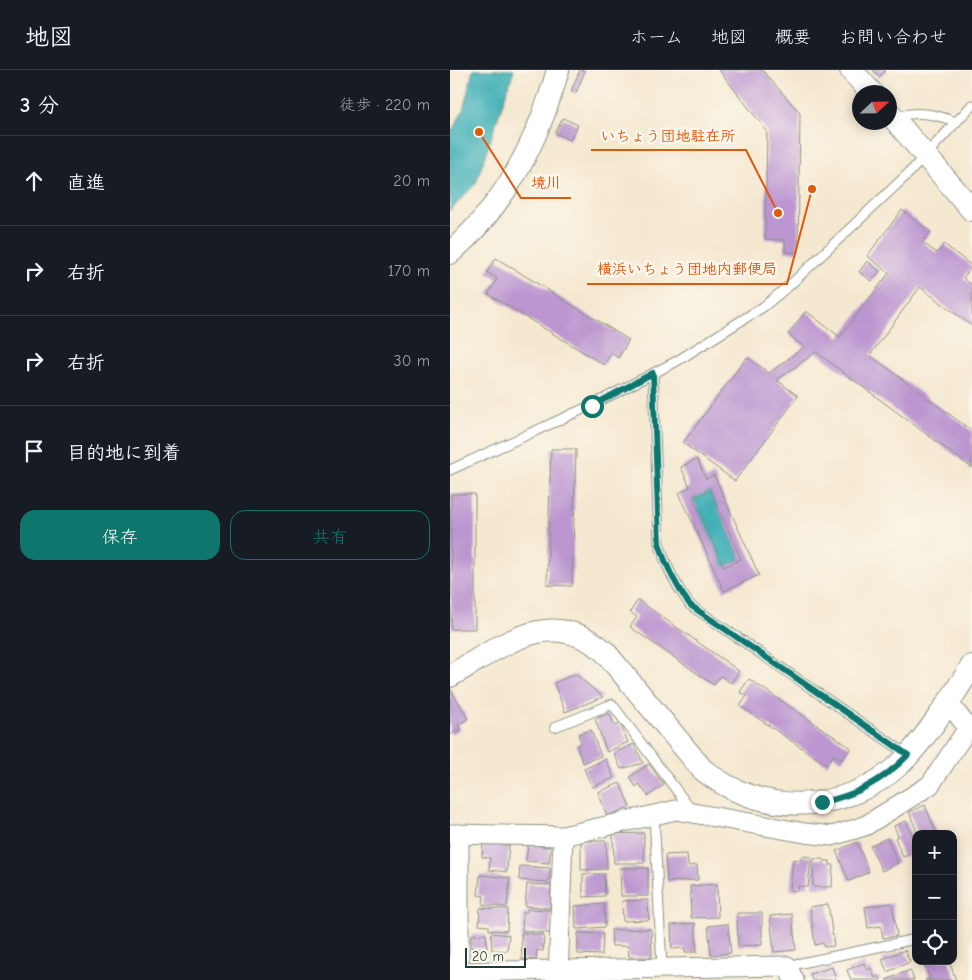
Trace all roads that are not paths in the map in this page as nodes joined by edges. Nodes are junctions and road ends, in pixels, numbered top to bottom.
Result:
1 (558, 70) edge
2 (851, 70) edge
3 (865, 85) edge
4 (972, 105) edge
5 (897, 115) edge
6 (956, 122) junction
7 (897, 123) edge
8 (926, 156) junction
9 (972, 210) edge
10 (450, 253) edge
11 (653, 373) junction
12 (450, 470) edge
13 (972, 666) edge
14 (450, 676) edge
15 (948, 702) junction
16 (555, 727) dead end
17 (908, 755) junction
18 (694, 812) junction
19 (654, 815) junction
20 (454, 834) edge
21 (563, 836) junction
22 (912, 940) edge
23 (662, 968) junction
24 (790, 973) edge
25 (455, 974) edge
26 (558, 975) edge

1 - 10 street
2 - 3 street
4 - 6 lane
5 - 6 lane
6 - 8 lane
7 - 8 street
8 - 9 street
8 - 11 lane
11 - 12 lane
11 - 17 lane
13 - 15 street
14 - 17 street
15 - 17 street
15 - 18 street
16 - 18 lane
18 - 19 street
19 - 21 street
19 - 23 lane
20 - 21 street
20 - 25 street
21 - 26 street
22 - 24 lane
23 - 24 street
23 - 26 street
25 - 26 street

